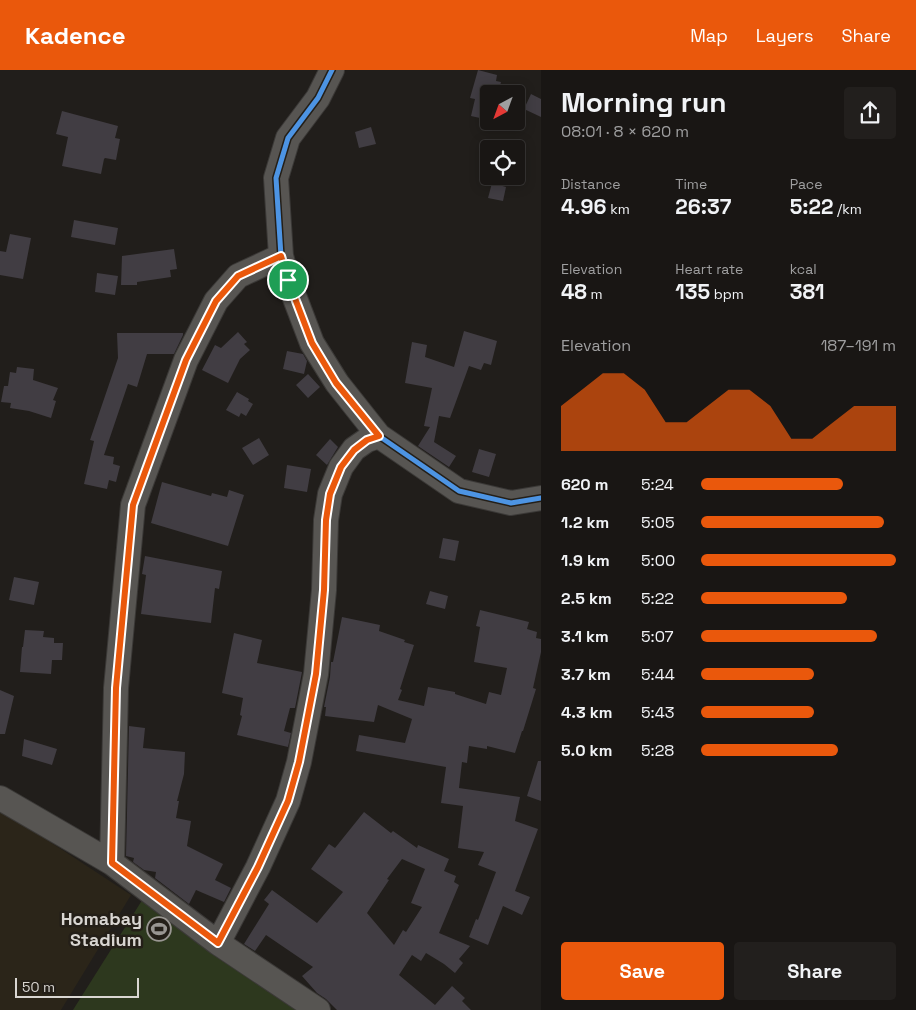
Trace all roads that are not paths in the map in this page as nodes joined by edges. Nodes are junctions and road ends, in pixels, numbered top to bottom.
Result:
1 (332, 70) edge
2 (281, 256) junction
3 (379, 436) junction
4 (541, 498) edge
5 (0, 798) edge
6 (112, 863) junction
7 (218, 943) junction
8 (318, 1010) edge

1 - 2 street
2 - 3 street
2 - 6 street
3 - 4 street
3 - 7 street
5 - 6 street
6 - 7 street
7 - 8 street

